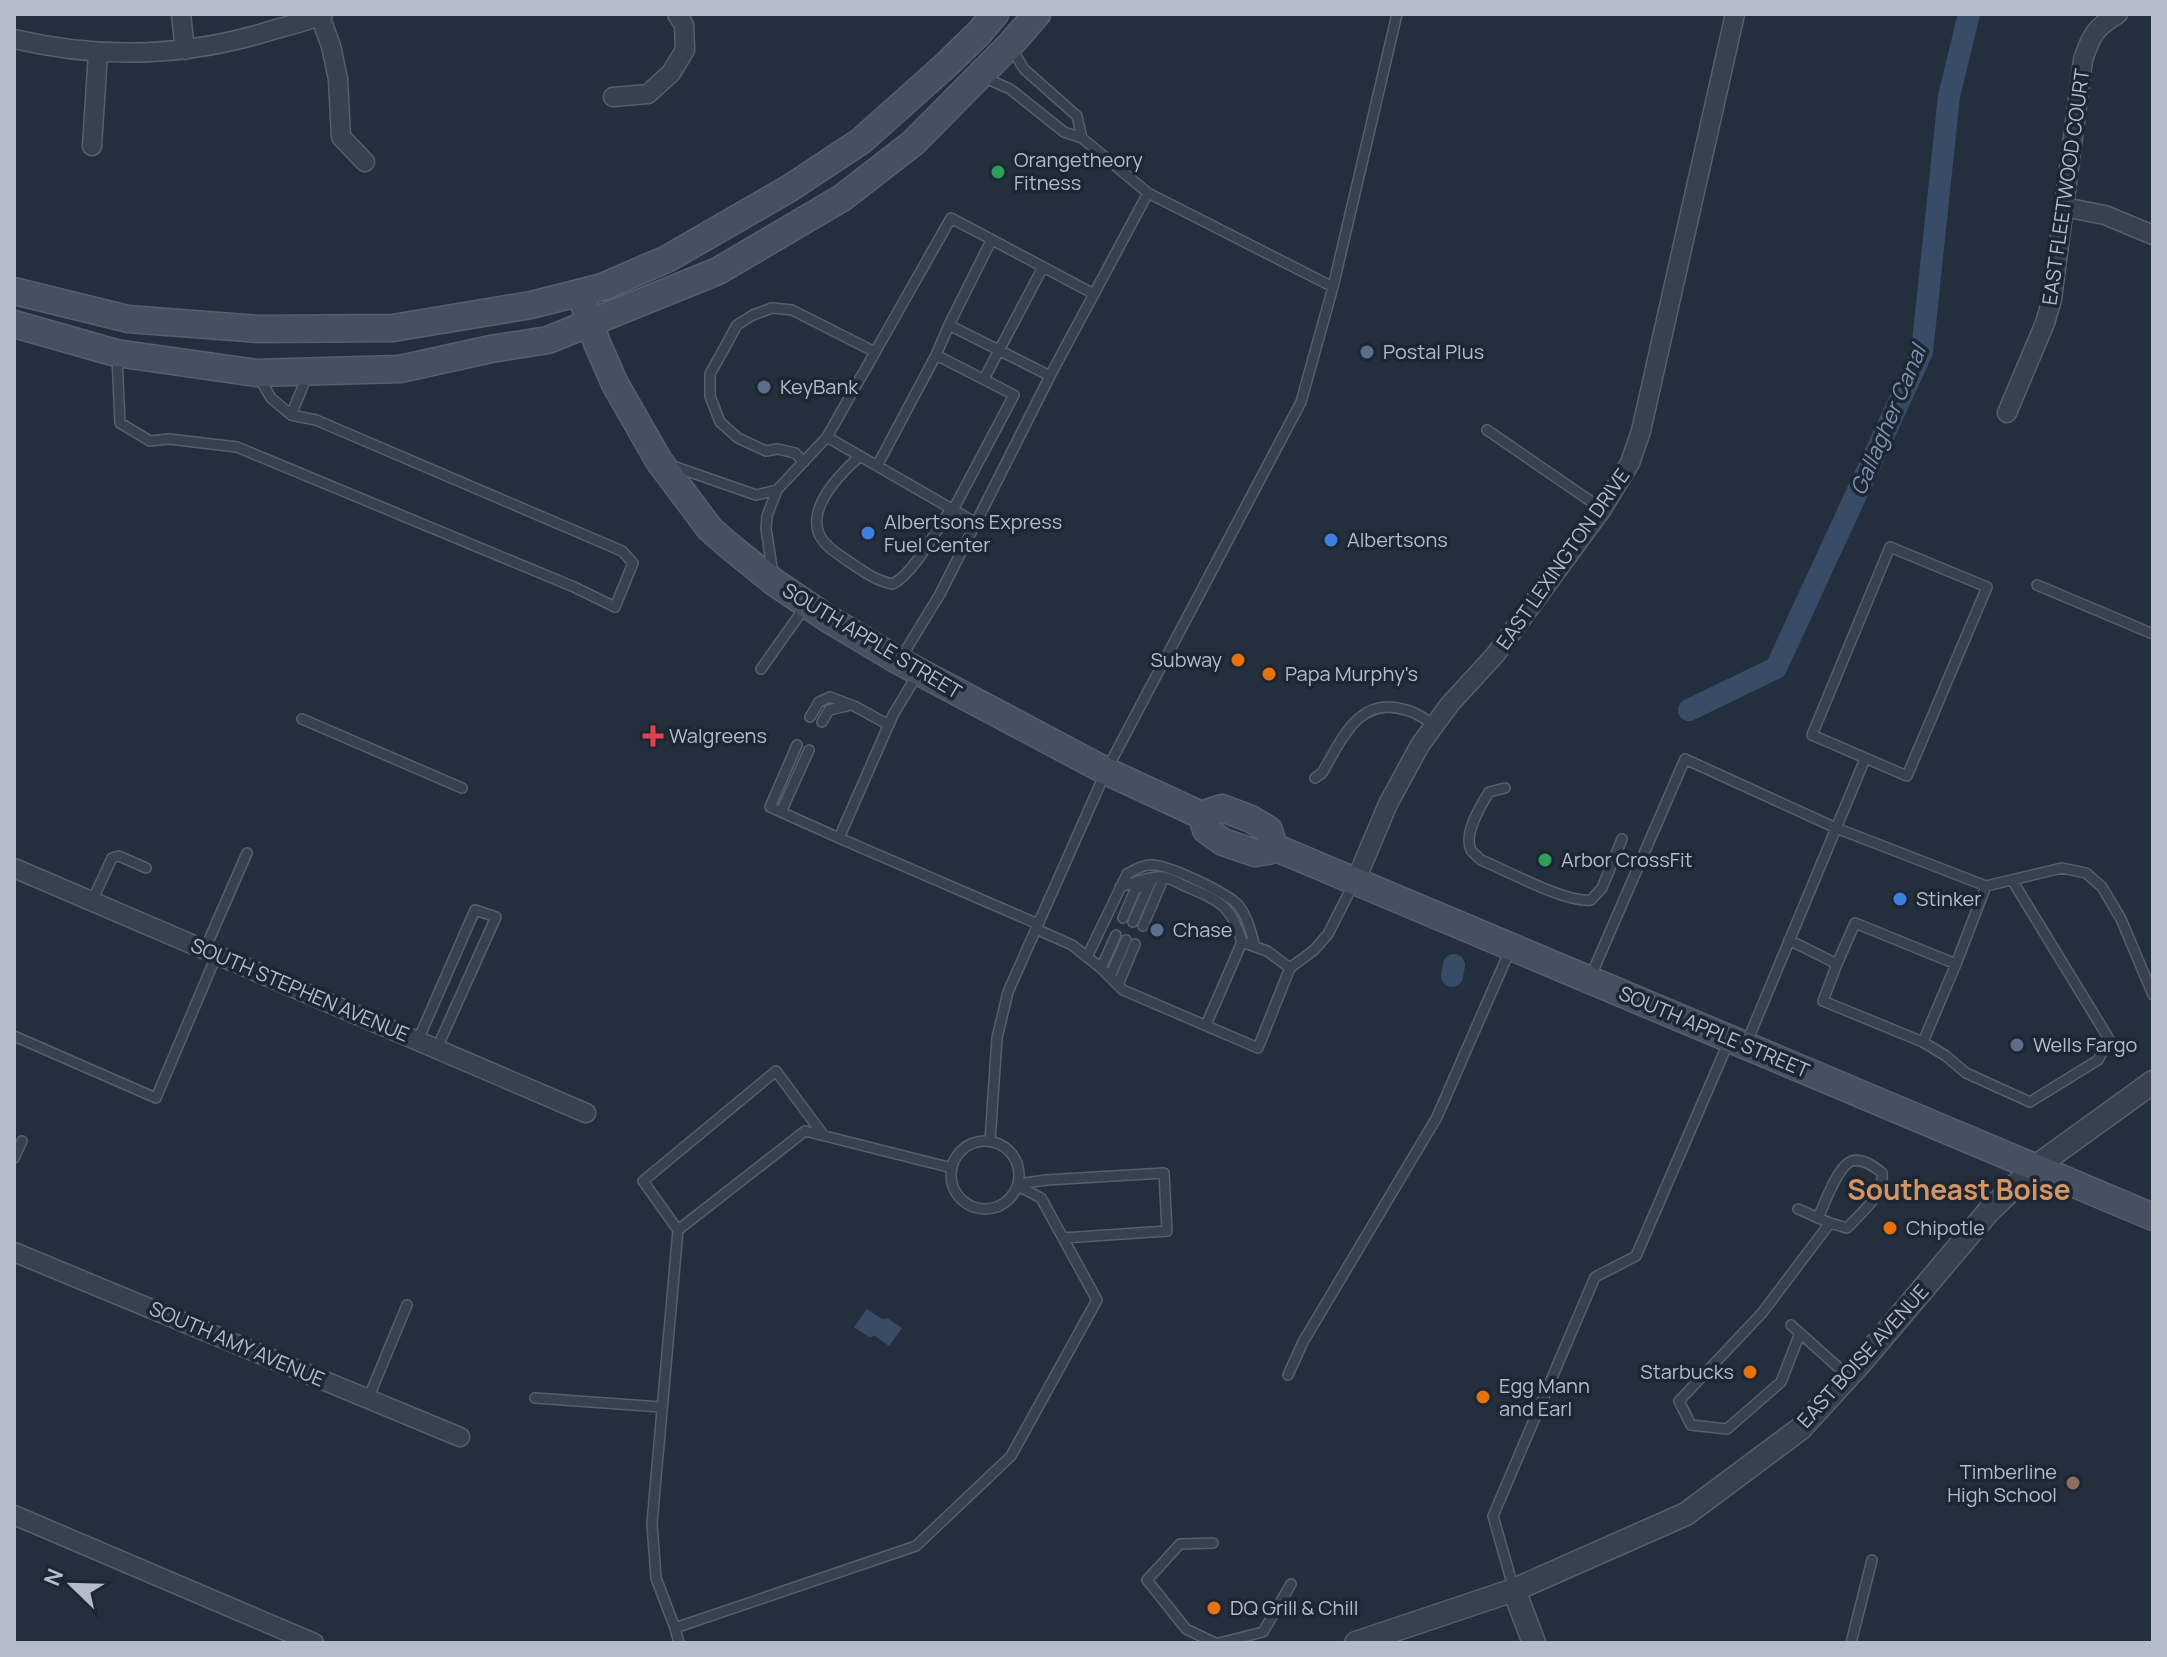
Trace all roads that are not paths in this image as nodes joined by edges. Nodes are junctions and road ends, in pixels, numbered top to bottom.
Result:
1 (181, 14) edge
2 (677, 14) edge
3 (995, 14) edge
4 (1037, 14) edge
5 (1397, 14) edge
6 (1735, 14) edge
7 (2118, 14) edge
8 (322, 15) edge
9 (14, 39) edge
10 (1010, 45) junction
11 (185, 50) junction
12 (98, 53) junction
13 (980, 76) junction
14 (613, 97) dead end
15 (1082, 138) junction
16 (92, 146) dead end
17 (365, 162) dead end
18 (1148, 193) junction
19 (2064, 207) junction
20 (2153, 235) edge
21 (991, 241) junction
22 (1043, 267) junction
23 (1333, 287) junction
24 (14, 291) edge
25 (579, 293) junction
26 (1094, 294) junction
27 (591, 323) junction
28 (14, 324) edge
29 (949, 325) junction
30 (999, 350) junction
31 (875, 352) junction
32 (116, 353) junction
33 (936, 355) junction
34 (309, 372) junction
35 (256, 373) junction
36 (1050, 376) junction
37 (984, 379) junction
38 (2007, 413) dead end
39 (291, 415) junction
40 (1487, 430) dead end
41 (827, 437) junction
42 (860, 456) junction
43 (659, 461) junction
44 (804, 462) junction
45 (877, 466) junction
46 (777, 490) junction
47 (952, 509) junction
48 (1602, 509) junction
49 (976, 523) junction
50 (774, 582) junction
51 (2037, 585) dead end
52 (807, 604) junction
53 (2153, 634) edge
54 (909, 666) junction
55 (761, 669) dead end
56 (854, 706) junction
57 (810, 717) dead end
58 (302, 719) dead end
59 (822, 722) dead end
60 (889, 725) junction
61 (1435, 725) junction
62 (797, 745) dead end
63 (809, 750) dead end
64 (1865, 759) junction
65 (1106, 771) junction
66 (1315, 778) dead end
67 (462, 788) dead end
68 (1505, 788) dead end
69 (781, 812) junction
70 (1836, 828) junction
71 (839, 838) junction
72 (1622, 839) dead end
73 (247, 853) dead end
74 (14, 868) edge
75 (146, 868) dead end
76 (1164, 877) junction
77 (1152, 878) junction
78 (2012, 880) junction
79 (1355, 882) junction
80 (1986, 886) junction
81 (1120, 887) junction
82 (92, 901) junction
83 (1037, 927) junction
84 (1126, 940) junction
85 (1789, 940) junction
86 (1242, 942) junction
87 (1255, 947) junction
88 (1511, 947) junction
89 (211, 952) junction
90 (1087, 957) junction
91 (1837, 964) junction
92 (1956, 964) junction
93 (1101, 968) junction
94 (1290, 968) junction
95 (1110, 977) junction
96 (1590, 980) junction
97 (1118, 985) junction
98 (2153, 995) edge
99 (1206, 1025) junction
100 (14, 1036) edge
101 (418, 1040) junction
102 (1738, 1042) junction
103 (1923, 1042) junction
104 (437, 1048) junction
105 (2153, 1082) edge
106 (586, 1113) dead end
107 (824, 1136) junction
108 (22, 1141) dead end
109 (990, 1141) junction
110 (14, 1158) edge
111 (952, 1168) junction
112 (2034, 1168) junction
113 (1018, 1185) junction
114 (1798, 1209) dead end
115 (2153, 1217) edge
116 (1818, 1218) junction
117 (1830, 1223) junction
118 (678, 1230) junction
119 (1063, 1238) junction
120 (14, 1252) edge
121 (407, 1305) dead end
122 (1791, 1325) dead end
123 (1800, 1333) junction
124 (1288, 1375) dead end
125 (1848, 1376) junction
126 (535, 1398) dead end
127 (368, 1399) junction
128 (661, 1407) junction
129 (460, 1437) dead end
130 (14, 1515) edge
131 (1213, 1543) dead end
132 (1872, 1560) dead end
133 (1291, 1584) dead end
134 (1514, 1590) junction
135 (675, 1628) junction
136 (314, 1643) edge
137 (679, 1643) edge
138 (1217, 1643) edge
139 (1356, 1643) edge
140 (1534, 1643) edge
141 (1851, 1643) edge

1 - 11 street
2 - 14 street
3 - 25 main road
4 - 10 main road
5 - 23 lane
6 - 48 street, EAST LEXINGTON DRIVE
7 - 19 street, EAST FLEETWOOD COURT
8 - 11 street
8 - 17 street
9 - 12 street
10 - 13 main road
10 - 15 lane
11 - 12 street
12 - 16 street
13 - 15 lane
13 - 27 main road
15 - 18 lane
18 - 23 lane
18 - 26 lane
19 - 20 street
19 - 38 street, EAST FLEETWOOD COURT
21 - 22 lane
21 - 29 lane
21 - 31 lane
22 - 26 lane
22 - 30 lane
23 - 65 lane
24 - 25 main road
25 - 27 main road, SOUTH APPLE STREET
26 - 36 lane
27 - 34 main road
27 - 43 main road, SOUTH APPLE STREET
28 - 32 main road
29 - 30 lane
29 - 33 lane
30 - 36 lane
30 - 37 lane
31 - 41 lane
31 - 44 lane
32 - 35 main road
32 - 39 lane
33 - 37 lane
33 - 45 lane
34 - 35 main road
34 - 39 lane
35 - 39 lane
36 - 49 lane
37 - 47 lane
40 - 48 lane
41 - 42 lane
41 - 44 lane
42 - 45 lane
42 - 47 lane
43 - 46 lane
43 - 50 main road, SOUTH APPLE STREET
44 - 46 lane
45 - 47 lane
46 - 50 lane
47 - 49 lane
48 - 61 street, EAST LEXINGTON DRIVE
49 - 54 lane
50 - 52 main road, SOUTH APPLE STREET
51 - 53 lane
52 - 54 main road, SOUTH APPLE STREET
52 - 55 lane
54 - 60 lane
54 - 65 main road, SOUTH APPLE STREET
56 - 57 lane
56 - 59 lane
56 - 60 lane
58 - 67 lane
60 - 71 lane
61 - 66 lane
61 - 79 street, EAST LEXINGTON DRIVE
62 - 69 lane
63 - 69 lane
64 - 64 lane
64 - 70 lane
65 - 79 main road, SOUTH APPLE STREET
65 - 83 lane
68 - 72 lane
69 - 71 lane
70 - 80 lane
70 - 85 lane
70 - 96 lane
71 - 83 lane
73 - 89 lane
74 - 82 street, SOUTH STEPHEN AVENUE
75 - 82 lane
76 - 77 lane
76 - 77 lane
76 - 86 lane
77 - 81 lane
78 - 80 lane
78 - 98 lane
78 - 103 lane
79 - 88 main road, SOUTH APPLE STREET
79 - 94 lane
80 - 92 lane
81 - 87 lane
81 - 90 lane
82 - 89 street, SOUTH STEPHEN AVENUE
83 - 90 lane
83 - 109 lane
84 - 93 lane
84 - 95 lane
84 - 97 lane
85 - 91 lane
85 - 102 lane
86 - 87 lane
86 - 99 lane
87 - 94 lane
88 - 96 main road, SOUTH APPLE STREET
88 - 124 lane
89 - 100 lane
89 - 101 street, SOUTH STEPHEN AVENUE
90 - 93 lane
91 - 92 lane
91 - 103 lane
92 - 103 lane
93 - 95 lane
94 - 99 lane
95 - 97 lane
96 - 102 main road, SOUTH APPLE STREET
97 - 99 lane
101 - 104 street, SOUTH STEPHEN AVENUE
101 - 104 lane
102 - 112 main road, SOUTH APPLE STREET
102 - 134 lane
104 - 106 street, SOUTH STEPHEN AVENUE
105 - 112 street, EAST BOISE AVENUE
107 - 111 lane
107 - 118 lane
107 - 118 lane
108 - 110 lane
109 - 111 lane
109 - 113 lane
111 - 113 lane
112 - 115 main road, SOUTH APPLE STREET
112 - 125 street, EAST BOISE AVENUE
113 - 119 lane
113 - 119 lane
114 - 116 lane
116 - 117 lane
116 - 117 lane
117 - 123 lane
118 - 128 lane
119 - 135 lane
120 - 127 street, SOUTH AMY AVENUE
121 - 127 lane
122 - 123 lane
123 - 125 lane
125 - 134 street, EAST BOISE AVENUE
126 - 128 lane
127 - 129 street, SOUTH AMY AVENUE
128 - 135 lane
130 - 136 street
131 - 138 lane
132 - 141 lane
133 - 138 lane
134 - 139 street, EAST BOISE AVENUE
134 - 140 street
135 - 137 lane

